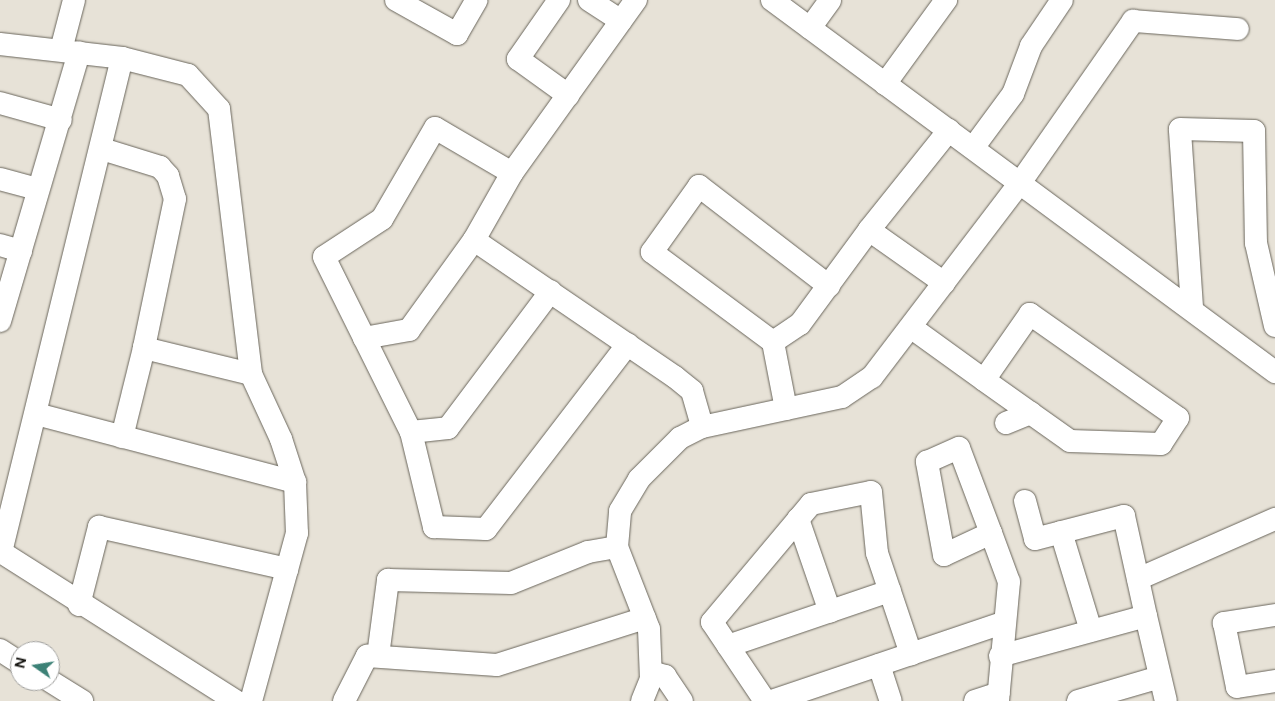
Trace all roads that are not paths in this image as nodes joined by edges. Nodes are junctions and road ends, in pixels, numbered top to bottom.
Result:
1 (74, 0) edge
2 (396, 0) edge
3 (477, 0) edge
4 (559, 0) edge
5 (589, 0) edge
6 (636, 0) edge
7 (772, 0) edge
8 (830, 0) edge
9 (946, 0) edge
10 (1062, 0) edge
11 (621, 21) junction
12 (810, 28) junction
13 (1238, 29) dead end
14 (0, 44) edge
15 (70, 51) junction
16 (122, 58) junction
17 (885, 84) junction
18 (568, 95) junction
19 (0, 103) edge
20 (61, 120) junction
21 (949, 130) junction
22 (973, 148) junction
23 (102, 149) junction
24 (512, 173) junction
25 (0, 178) edge
26 (1020, 183) junction
27 (38, 189) junction
28 (869, 230) junction
29 (474, 240) junction
30 (10, 248) edge
31 (944, 283) junction
32 (829, 286) junction
33 (551, 291) junction
34 (1192, 307) junction
35 (1, 315) edge
36 (1275, 326) edge
37 (912, 328) junction
38 (364, 338) junction
39 (773, 342) junction
40 (628, 344) junction
41 (144, 348) junction
42 (1275, 372) edge
43 (251, 374) junction
44 (984, 380) junction
45 (786, 409) junction
46 (1031, 413) junction
47 (36, 414) junction
48 (1006, 423) dead end
49 (702, 427) junction
50 (411, 432) junction
51 (122, 437) junction
52 (295, 482) junction
53 (1025, 501) dead end
54 (7, 502) edge
55 (798, 519) junction
56 (1275, 519) edge
57 (1061, 532) junction
58 (991, 533) dead end
59 (617, 547) junction
60 (287, 569) junction
61 (1138, 579) junction
62 (890, 591) junction
63 (79, 605) junction
64 (830, 612) junction
65 (1275, 615) edge
66 (1146, 616) junction
67 (645, 618) junction
68 (1005, 622) junction
69 (1090, 632) junction
70 (728, 646) junction
71 (911, 654) junction
72 (378, 656) junction
73 (1000, 656) junction
74 (879, 665) junction
75 (651, 672) junction
76 (1160, 677) junction
77 (1275, 681) edge
78 (60, 687) edge
79 (998, 697) edge
80 (82, 701) edge
81 (236, 701) edge
82 (250, 701) edge
83 (344, 701) edge
84 (642, 701) edge
85 (682, 701) edge
86 (765, 701) edge
87 (772, 701) edge
88 (891, 701) edge
89 (975, 701) edge
90 (1078, 701) edge
91 (1166, 701) edge

1 - 15 street
2 - 3 street
4 - 18 street
5 - 11 street
6 - 11 street
7 - 12 street
8 - 12 street
9 - 17 street
10 - 22 street
11 - 18 street
12 - 17 street
13 - 26 street
14 - 15 street
15 - 16 street
15 - 20 street
16 - 23 street
16 - 43 street
17 - 21 street
18 - 24 street
19 - 20 street
20 - 27 street
21 - 22 street
21 - 28 street
22 - 26 street
23 - 41 street
23 - 47 street
24 - 29 street
24 - 38 street
25 - 27 street
26 - 31 street
26 - 34 street
27 - 30 street
28 - 31 street
28 - 32 street
29 - 33 street
29 - 38 street
30 - 35 street
31 - 37 street
32 - 39 street
32 - 39 street
33 - 40 street
33 - 50 street
34 - 36 street
34 - 42 street
37 - 44 street
37 - 45 street
38 - 50 street
39 - 45 street
40 - 49 street
40 - 50 street
41 - 43 street
41 - 51 street
43 - 52 street
44 - 46 street
44 - 46 street
45 - 49 street
46 - 48 street
47 - 51 street
47 - 54 street
49 - 59 street
51 - 52 street
52 - 60 street
53 - 57 street
54 - 63 street
55 - 62 street
55 - 64 street
55 - 70 street
56 - 61 street
57 - 61 street
57 - 69 street
58 - 68 street
59 - 67 street
59 - 72 street
60 - 63 street
60 - 82 street
61 - 66 street
62 - 64 street
62 - 71 street
63 - 81 street
64 - 70 street
65 - 77 street
66 - 69 street
66 - 76 street
67 - 72 street
67 - 75 street
68 - 71 street
68 - 73 street
69 - 73 street
70 - 86 street
71 - 74 street
72 - 83 street
73 - 79 street
74 - 87 street
74 - 88 street
75 - 84 street
75 - 85 street
76 - 90 street
76 - 91 street
78 - 80 street
79 - 89 street

